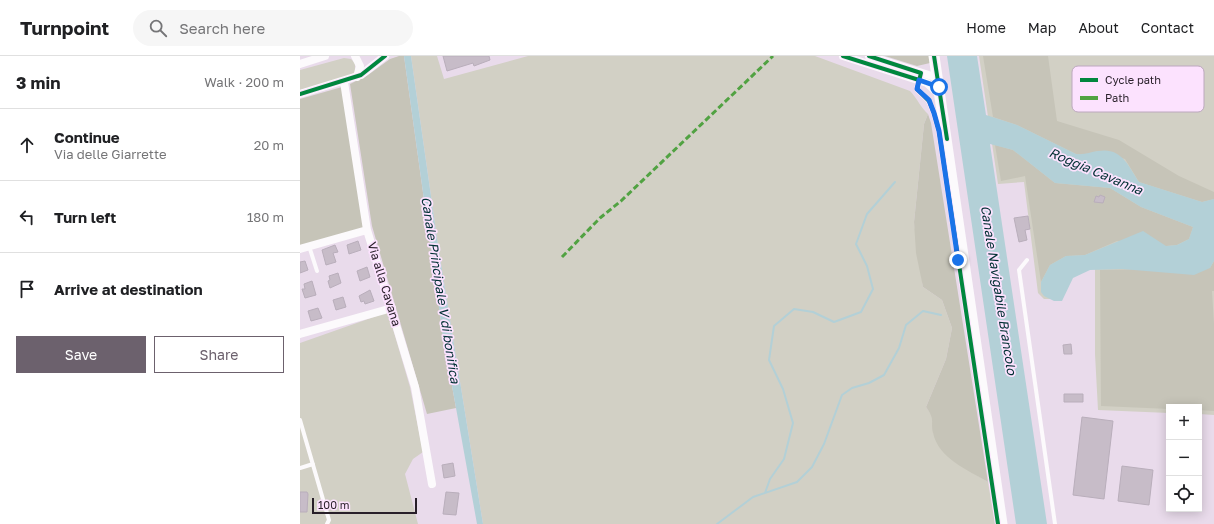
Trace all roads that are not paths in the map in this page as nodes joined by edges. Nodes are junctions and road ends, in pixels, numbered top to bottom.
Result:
1 (325, 56) edge
2 (355, 56) edge
3 (372, 56) edge
4 (843, 56) edge
5 (869, 56) edge
6 (383, 57) edge
7 (935, 61) edge
8 (300, 64) edge
9 (926, 74) junction
10 (357, 77) junction
11 (344, 82) junction
12 (939, 87) junction
13 (300, 94) edge
14 (367, 230) junction
15 (309, 246) junction
16 (300, 249) edge
17 (1027, 260) dead end
18 (317, 271) dead end
19 (392, 308) junction
20 (300, 334) edge
21 (300, 420) edge
22 (313, 464) junction
23 (300, 468) edge
24 (432, 484) dead end
25 (327, 524) edge
26 (1002, 524) edge
27 (1055, 524) edge

1 - 8 street
2 - 10 street
3 - 6 street
4 - 12 street
5 - 9 street
6 - 10 street
7 - 9 street
7 - 12 street
9 - 12 street
10 - 11 street
11 - 13 street
11 - 14 street, Via alla Cavana
12 - 26 street
14 - 15 street
14 - 19 street, Via alla Cavana
15 - 16 street
15 - 18 lane
17 - 27 lane
19 - 20 street
19 - 24 street, Via alla Cavana
21 - 22 lane
22 - 23 lane
22 - 25 lane

